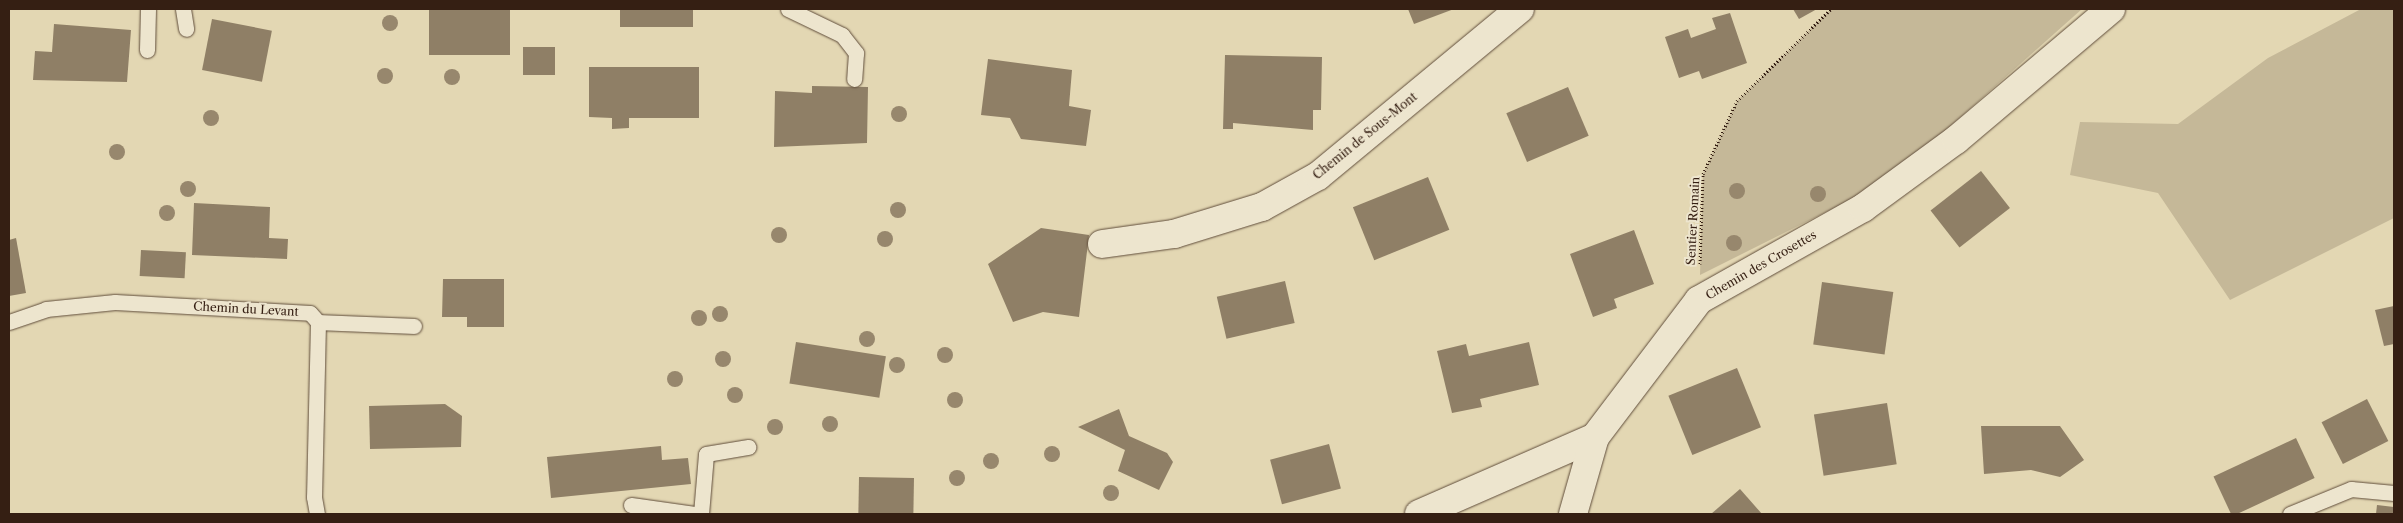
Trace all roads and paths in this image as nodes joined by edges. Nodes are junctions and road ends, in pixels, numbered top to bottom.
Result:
1 (148, 9) edge
2 (183, 9) edge
3 (788, 9) edge
4 (1520, 9) edge
5 (1831, 9) edge
6 (2111, 9) edge
7 (186, 29) dead end
8 (147, 50) dead end
9 (854, 79) dead end
10 (1102, 244) dead end
11 (1699, 300) junction
12 (9, 322) edge
13 (318, 322) junction
14 (414, 326) dead end
15 (1595, 437) junction
16 (748, 447) dead end
17 (2394, 492) edge
18 (631, 505) dead end
19 (317, 514) edge
20 (694, 514) edge
21 (702, 514) edge
22 (1419, 514) edge
23 (1573, 514) edge
24 (2290, 514) edge

1 - 8 lane
2 - 7 lane
3 - 9 lane
4 - 10 street, Chemin de Sous-Mont
5 - 11 path, Sentier Romain
6 - 11 street, Chemin des Crosettes
11 - 15 street, Chemin des Crosettes
12 - 13 lane, Chemin du Levant
13 - 14 lane
13 - 19 lane
15 - 22 street, Chemin des Crosettes
15 - 23 street
16 - 21 lane
17 - 24 lane
18 - 20 lane

